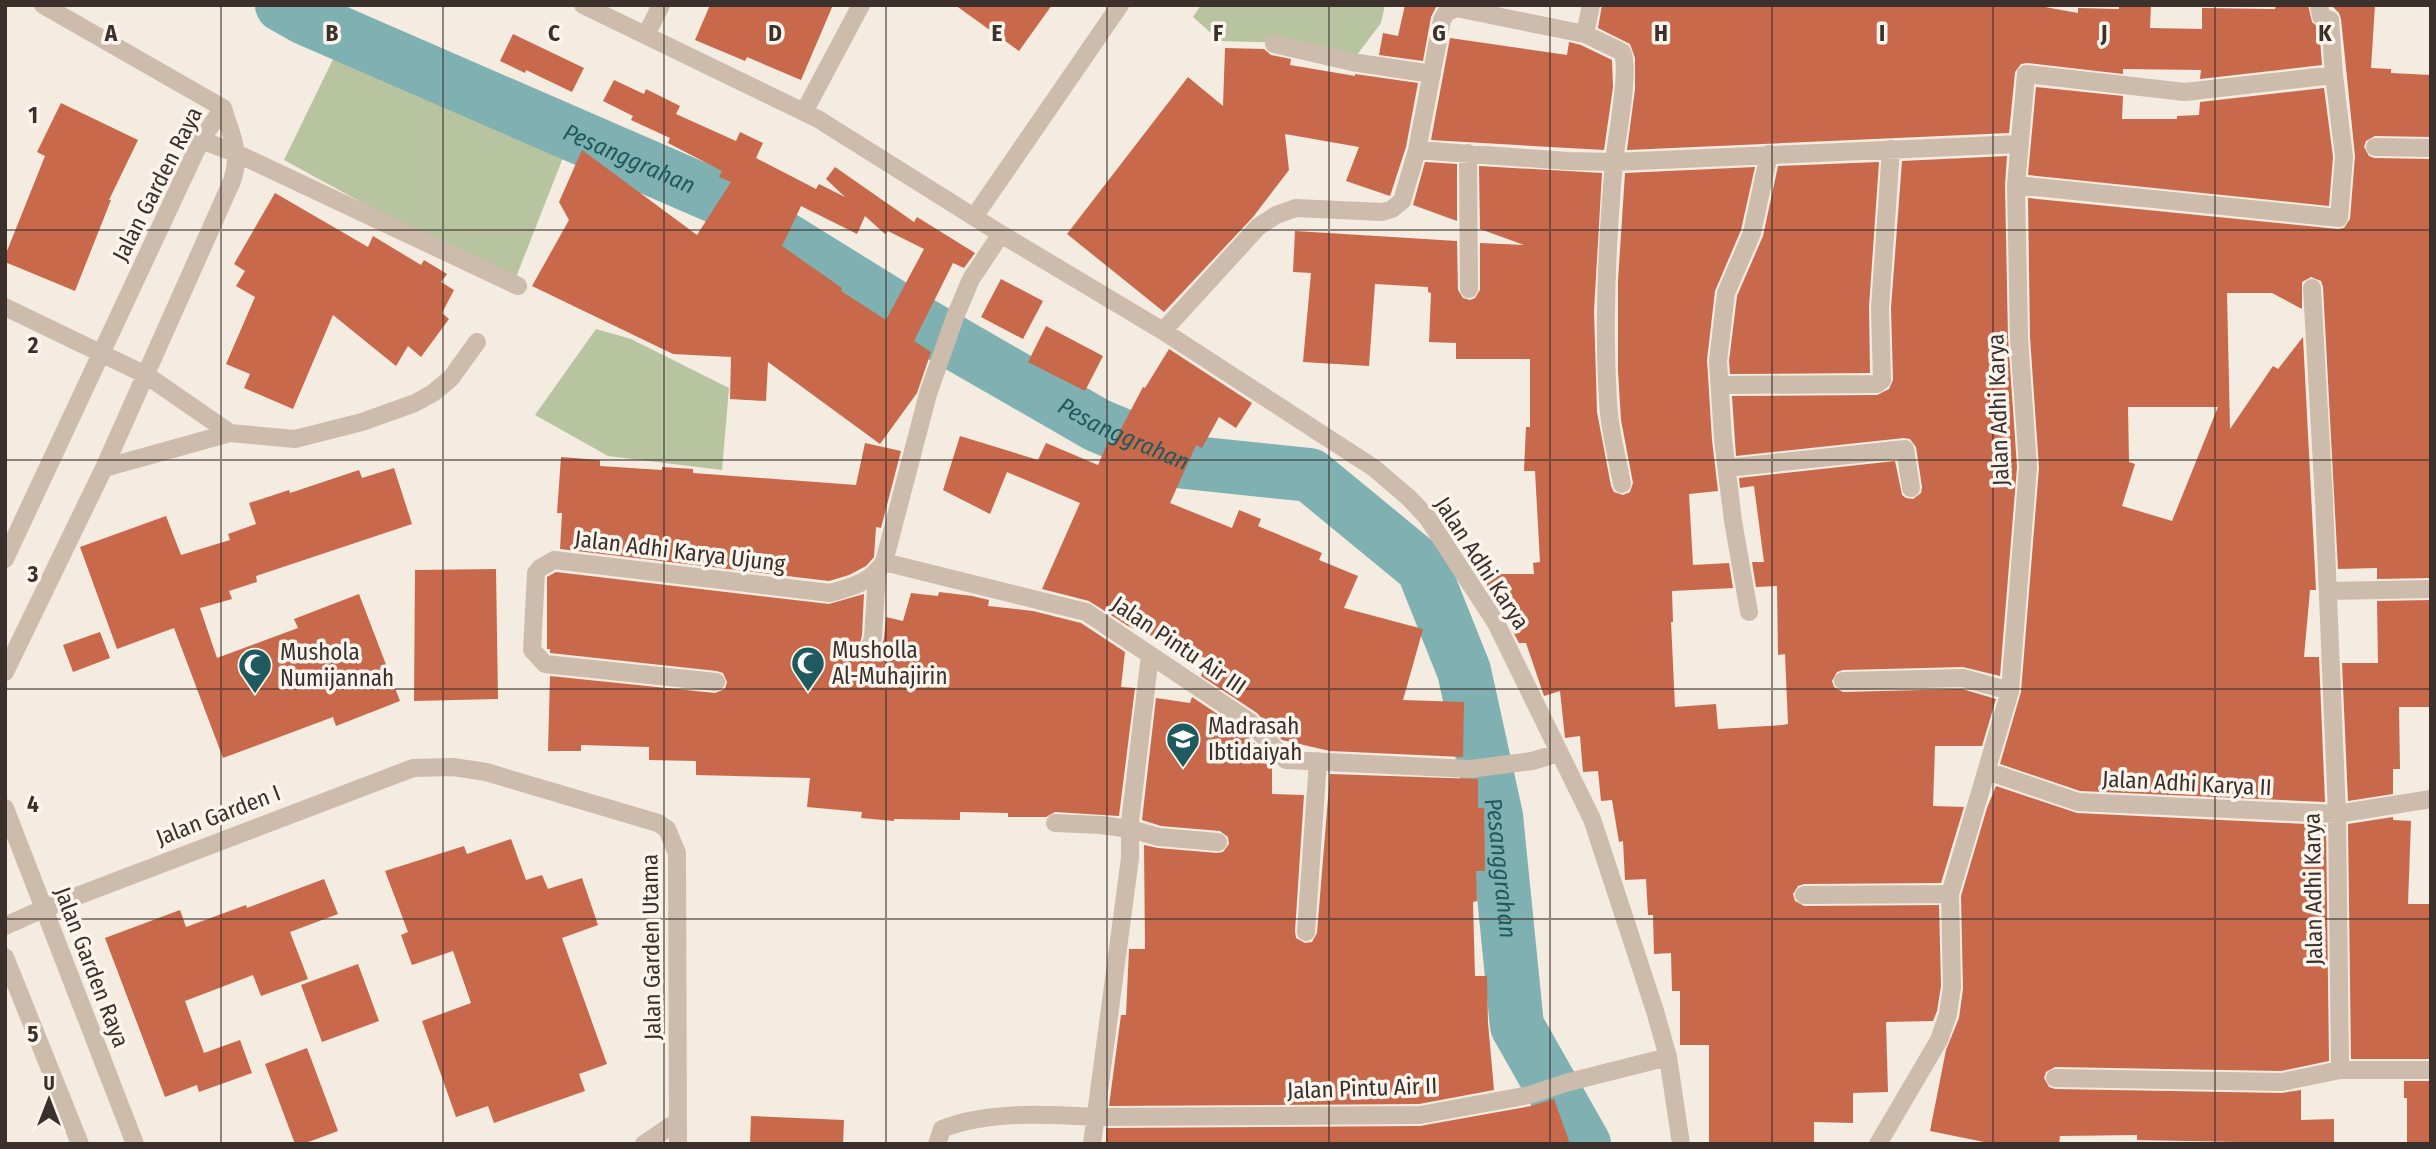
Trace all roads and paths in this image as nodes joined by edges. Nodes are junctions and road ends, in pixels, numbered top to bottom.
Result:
1 (43, 5) edge
2 (583, 5) edge
3 (660, 5) edge
4 (861, 5) edge
5 (1120, 5) edge
6 (1591, 5) edge
7 (2319, 5) edge
8 (1457, 7) edge
9 (1585, 34) junction
10 (646, 35) junction
11 (1273, 44) dead end
12 (1432, 74) junction
13 (2333, 75) junction
14 (223, 108) junction
15 (804, 112) junction
16 (201, 140) junction
17 (2020, 144) junction
18 (2375, 147) dead end
19 (2431, 148) edge
20 (1891, 149) junction
21 (1418, 150) junction
22 (1468, 153) junction
23 (238, 154) junction
24 (1769, 154) junction
25 (1614, 162) junction
26 (2016, 185) junction
27 (974, 217) junction
28 (1000, 233) junction
29 (518, 286) dead end
30 (2312, 288) dead end
31 (1469, 289) dead end
32 (5, 307) edge
33 (1163, 331) junction
34 (477, 342) dead end
35 (102, 353) junction
36 (146, 375) junction
37 (1720, 385) junction
38 (230, 433) junction
39 (104, 468) junction
40 (1727, 468) junction
41 (1622, 484) dead end
42 (1911, 488) dead end
43 (5, 559) edge
44 (880, 568) junction
45 (2431, 589) edge
46 (2328, 591) junction
47 (1749, 612) dead end
48 (869, 649) dead end
49 (1150, 655) junction
50 (5, 672) edge
51 (1843, 681) dead end
52 (716, 682) dead end
53 (2010, 691) junction
54 (1559, 753) junction
55 (1318, 761) junction
56 (453, 767) joint
57 (1987, 771) junction
58 (2431, 799) edge
59 (5, 808) edge
60 (2337, 814) junction
61 (1055, 823) dead end
62 (1130, 829) junction
63 (1218, 842) dead end
64 (1950, 894) junction
65 (1804, 895) dead end
66 (43, 909) junction
67 (5, 926) edge
68 (1306, 932) dead end
69 (5, 957) edge
70 (1668, 1058) junction
71 (2340, 1070) junction
72 (2431, 1070) edge
73 (2055, 1078) dead end
74 (1094, 1117) junction
75 (678, 1121) junction
76 (80, 1144) edge
77 (135, 1144) edge
78 (644, 1144) edge
79 (678, 1144) edge
80 (937, 1144) edge
81 (1092, 1144) edge
82 (1681, 1144) edge
83 (1878, 1144) edge

1 - 14 street
2 - 10 street, Jalan Adhi Karya
3 - 10 street
4 - 15 street
5 - 27 street
6 - 9 street
7 - 13 street
8 - 9 street
8 - 12 street
9 - 25 street
10 - 15 street, Jalan Adhi Karya
11 - 12 street
12 - 21 street
13 - 17 street, Jalan Adhi Karya
13 - 26 street
14 - 16 street, Jalan Garden Raya
14 - 23 street, Jalan Garden Raya
15 - 27 street, Jalan Adhi Karya
16 - 23 street
16 - 35 street, Jalan Garden Raya
17 - 20 street
17 - 26 street, Jalan Adhi Karya
18 - 19 street
20 - 24 street
20 - 37 street
21 - 22 street
21 - 33 street
22 - 25 street
22 - 31 street
23 - 29 street
23 - 36 street
24 - 25 street
24 - 37 street
25 - 41 street
26 - 53 street, Jalan Adhi Karya
27 - 28 street, Jalan Adhi Karya
28 - 33 street, Jalan Adhi Karya
28 - 44 street
30 - 46 street, Jalan Adhi Karya
32 - 35 street
33 - 54 street, Jalan Adhi Karya
34 - 38 street
35 - 36 street
35 - 43 street, Jalan Garden Raya
36 - 38 street
36 - 39 street
37 - 40 street
38 - 39 street
39 - 50 street
40 - 42 street
40 - 47 street
44 - 48 street
44 - 49 street, Jalan Pintu Air III
44 - 52 street, Jalan Adhi Karya Ujung
45 - 46 street
46 - 60 street, Jalan Adhi Karya
49 - 55 street, Jalan Pintu Air III
49 - 62 street
51 - 53 street
53 - 57 street, Jalan Adhi Karya
54 - 55 street, Jalan Pintu Air III
54 - 70 street, Jalan Adhi Karya
55 - 68 street
56 - 66 street, Jalan Garden I
56 - 75 street, Jalan Garden Utama
57 - 60 street, Jalan Adhi Karya II
57 - 64 street, Jalan Adhi Karya
58 - 60 street, Jalan Adhi Karya II
59 - 66 street, Jalan Garden Raya
60 - 71 street, Jalan Adhi Karya
61 - 62 street
62 - 63 street
62 - 74 street
64 - 65 street
64 - 83 street, Jalan Adhi Karya
66 - 67 street, Jalan Garden I
66 - 77 street, Jalan Garden Raya
69 - 76 street
70 - 74 street, Jalan Pintu Air II
70 - 82 street, Jalan Adhi Karya
71 - 72 street
71 - 73 street
74 - 80 street, Jalan Pintu Air II
74 - 81 street
75 - 78 street
75 - 79 street, Jalan Garden Utama

